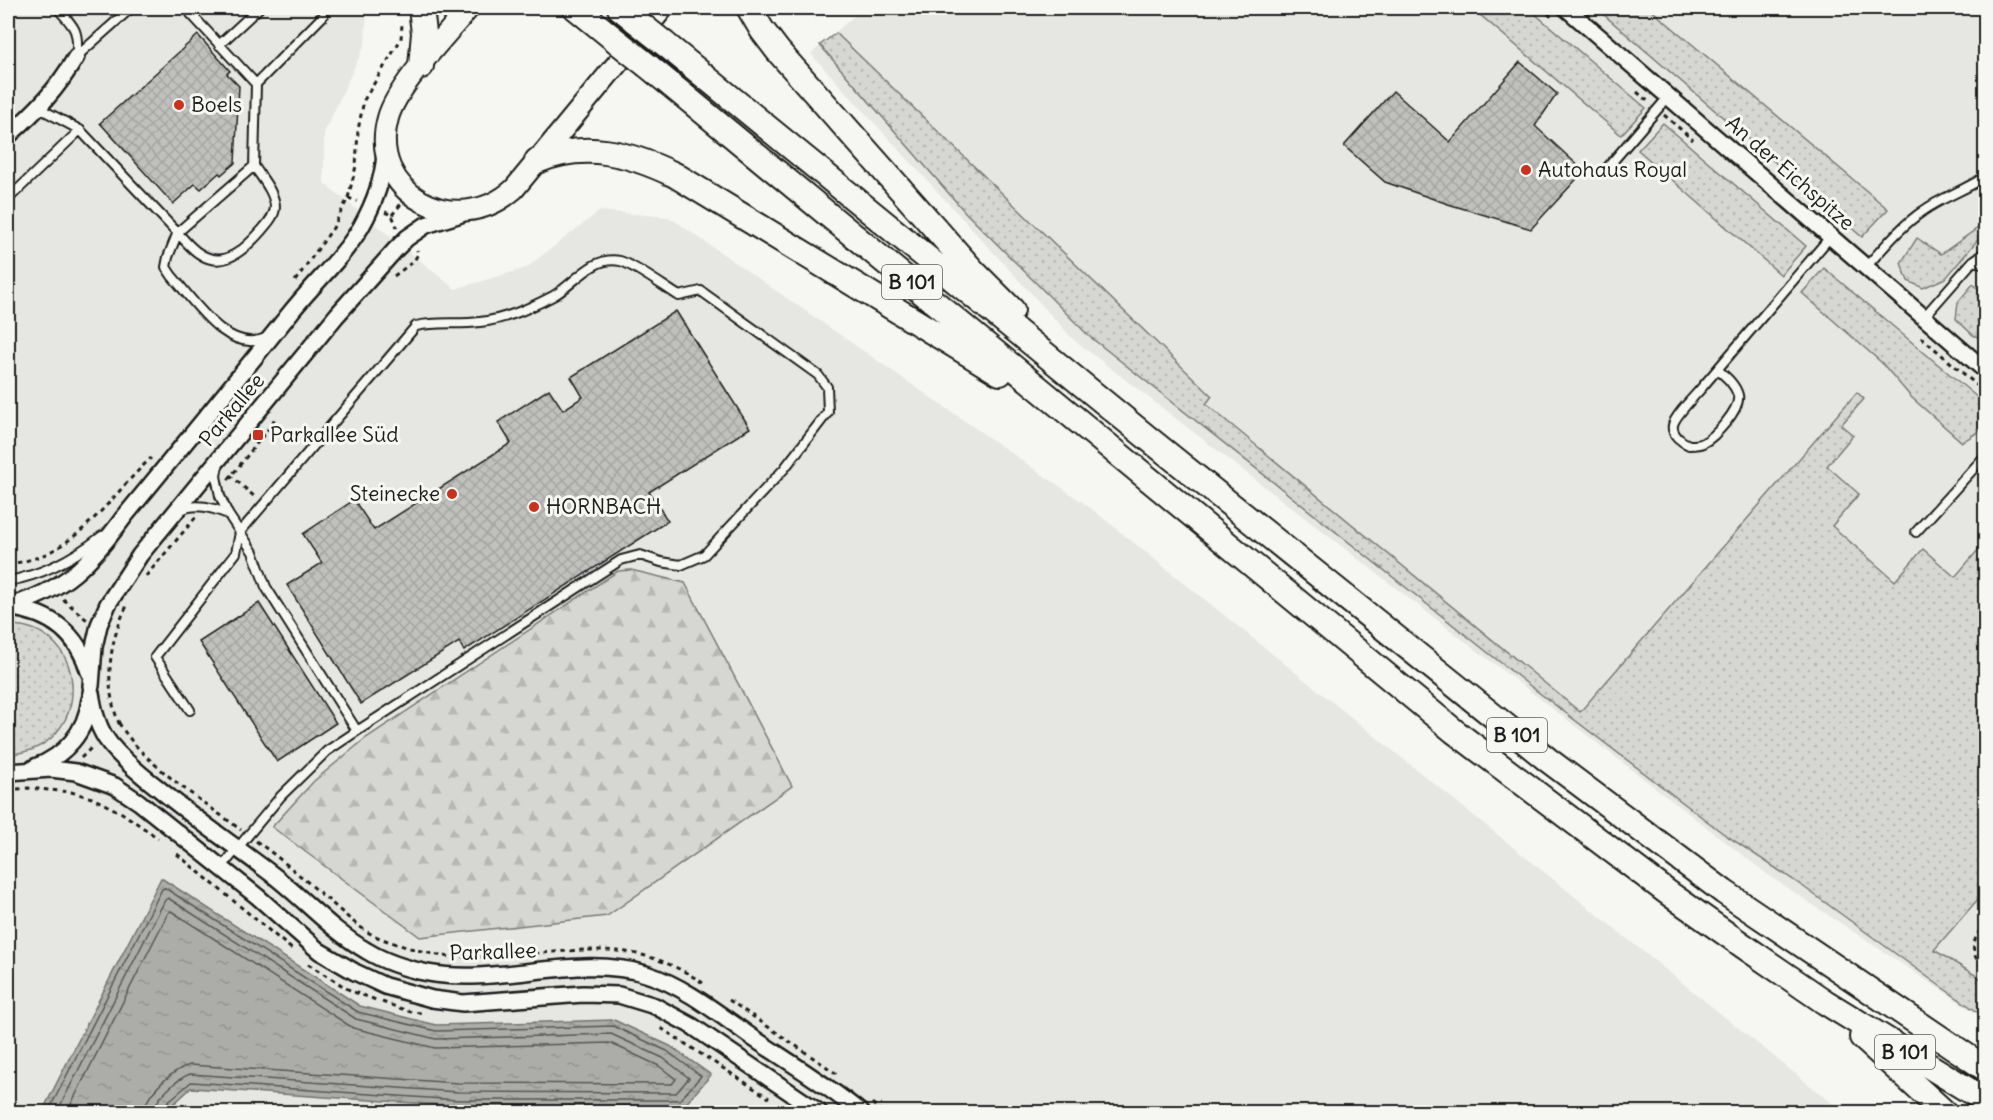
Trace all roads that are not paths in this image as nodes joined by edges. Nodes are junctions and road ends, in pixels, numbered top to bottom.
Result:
1 (57, 8) edge
2 (131, 8) edge
3 (198, 8) edge
4 (259, 8) edge
5 (469, 8) edge
6 (576, 8) edge
7 (663, 8) edge
8 (749, 8) edge
9 (1566, 8) edge
10 (412, 13) edge
11 (628, 14) edge
12 (323, 16) dead end
13 (219, 45) junction
14 (76, 57) junction
15 (421, 66) junction
16 (256, 84) junction
17 (1669, 96) junction
18 (39, 108) junction
19 (81, 130) junction
20 (8, 136) edge
21 (385, 145) junction
22 (537, 161) junction
23 (254, 166) junction
24 (1607, 168) dead end
25 (1986, 176) edge
26 (8, 199) edge
27 (470, 211) junction
28 (178, 232) junction
29 (1831, 236) junction
30 (1986, 252) edge
31 (1973, 261) junction
32 (1986, 264) edge
33 (1866, 267) junction
34 (1924, 317) junction
35 (278, 328) junction
36 (1718, 370) junction
37 (1986, 371) edge
38 (1149, 439) junction
39 (1986, 455) edge
40 (219, 460) junction
41 (1174, 501) junction
42 (174, 514) junction
43 (228, 514) junction
44 (124, 517) junction
45 (240, 532) junction
46 (1916, 532) dead end
47 (8, 581) edge
48 (8, 607) edge
49 (91, 690) junction
50 (190, 710) dead end
51 (357, 731) junction
52 (14, 771) edge
53 (237, 848) junction
54 (221, 868) junction
55 (1884, 1001) junction
56 (1825, 1002) junction
57 (1986, 1054) edge
58 (1986, 1068) edge
59 (1986, 1101) edge
60 (865, 1106) edge
61 (819, 1113) edge
62 (1944, 1113) edge

1 - 14 lane
2 - 14 lane
3 - 13 lane
4 - 13 lane
5 - 15 main road
6 - 41 highway, B 101, bridge
7 - 22 main road
8 - 38 highway
9 - 17 street, An der Eichspitze
10 - 15 highway
11 - 38 highway, B 101, bridge
12 - 16 lane
13 - 16 lane
14 - 18 street
15 - 21 main road
16 - 23 lane
17 - 24 lane
17 - 29 street, An der Eichspitze
18 - 19 lane
18 - 20 street
19 - 26 lane
19 - 28 lane
21 - 27 main road
21 - 35 street, Parkallee
22 - 27 main road
22 - 41 highway
23 - 28 lane
23 - 28 lane
25 - 33 lane
27 - 40 street, Parkallee
28 - 35 lane
29 - 33 street, An der Eichspitze
29 - 36 lane
30 - 31 lane
31 - 32 lane
31 - 34 lane
33 - 34 street, An der Eichspitze
34 - 37 street, An der Eichspitze
35 - 44 street, Parkallee
36 - 36 lane
38 - 55 highway, B 101
39 - 46 lane
40 - 42 street, Parkallee
40 - 43 lane
41 - 56 highway, B 101
42 - 43 lane
42 - 49 street, Parkallee
43 - 45 lane
44 - 47 lane
44 - 48 street, Parkallee
45 - 50 lane
45 - 51 lane
45 - 51 lane
48 - 49 street, Parkallee
49 - 52 street, Parkallee
49 - 53 street, Parkallee
51 - 53 lane
52 - 54 street, Parkallee
53 - 54 lane
53 - 60 street, Parkallee
54 - 61 street, Parkallee
55 - 57 highway
55 - 58 highway, B 101
56 - 59 highway, B 101
56 - 62 highway

